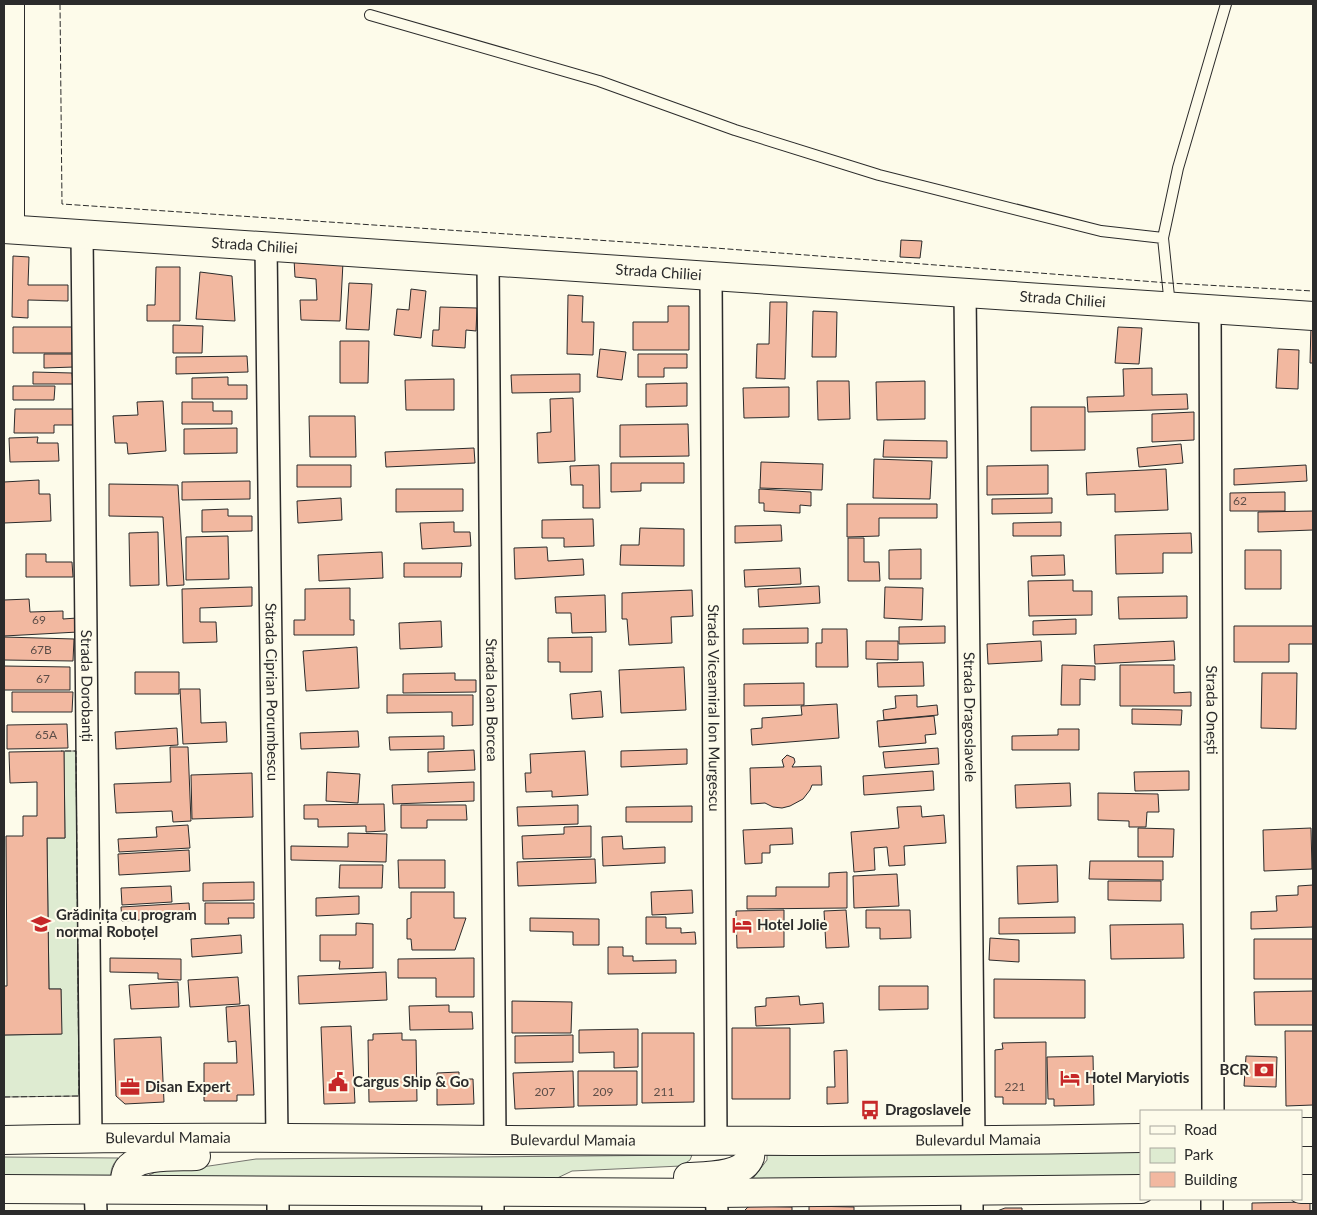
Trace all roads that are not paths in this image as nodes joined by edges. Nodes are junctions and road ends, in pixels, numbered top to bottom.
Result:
1 (10, 4) edge
2 (1226, 4) edge
3 (370, 14) dead end
4 (7, 229) edge
5 (82, 234) junction
6 (1163, 238) junction
7 (266, 246) junction
8 (488, 261) junction
9 (711, 276) junction
10 (965, 292) junction
11 (1170, 306) junction
12 (1210, 309) junction
13 (1313, 316) edge
14 (1213, 1110) edge
15 (277, 1138) junction
16 (1140, 1138) edge
17 (91, 1139) junction
18 (495, 1140) junction
19 (716, 1141) junction
20 (974, 1141) junction
21 (750, 1142) junction
22 (4, 1145) edge
23 (4, 1189) edge
24 (1140, 1189) edge
25 (125, 1190) junction
26 (554, 1193) junction
27 (95, 1200) edge
28 (278, 1201) edge
29 (972, 1201) edge
30 (493, 1202) edge
31 (716, 1202) edge

1 - 4 main road
2 - 6 lane
3 - 6 lane
4 - 5 main road, Strada Chiliei
5 - 7 main road, Strada Chiliei
5 - 17 street, Strada Dorobanți
6 - 11 lane
7 - 8 main road, Strada Chiliei
7 - 15 street, Strada Ciprian Porumbescu
8 - 9 main road, Strada Chiliei
8 - 18 street, Strada Ioan Borcea
9 - 10 main road, Strada Chiliei
9 - 19 street, Strada Viceamiral Ion Murgescu
10 - 11 main road, Strada Chiliei
10 - 20 street, Strada Dragoslavele
11 - 12 main road, Strada Chiliei
12 - 13 main road, Strada Chiliei
12 - 14 street, Strada Onești
15 - 17 main road, Bulevardul Mamaia
15 - 18 main road, Bulevardul Mamaia
15 - 25 main road
16 - 20 main road, Bulevardul Mamaia
17 - 22 main road, Bulevardul Mamaia
18 - 19 main road, Bulevardul Mamaia
19 - 21 main road, Bulevardul Mamaia
20 - 21 main road, Bulevardul Mamaia
21 - 26 main road
23 - 27 main road
24 - 29 main road
25 - 27 main road
25 - 28 main road
26 - 30 main road
26 - 31 main road
28 - 30 main road
29 - 31 main road

